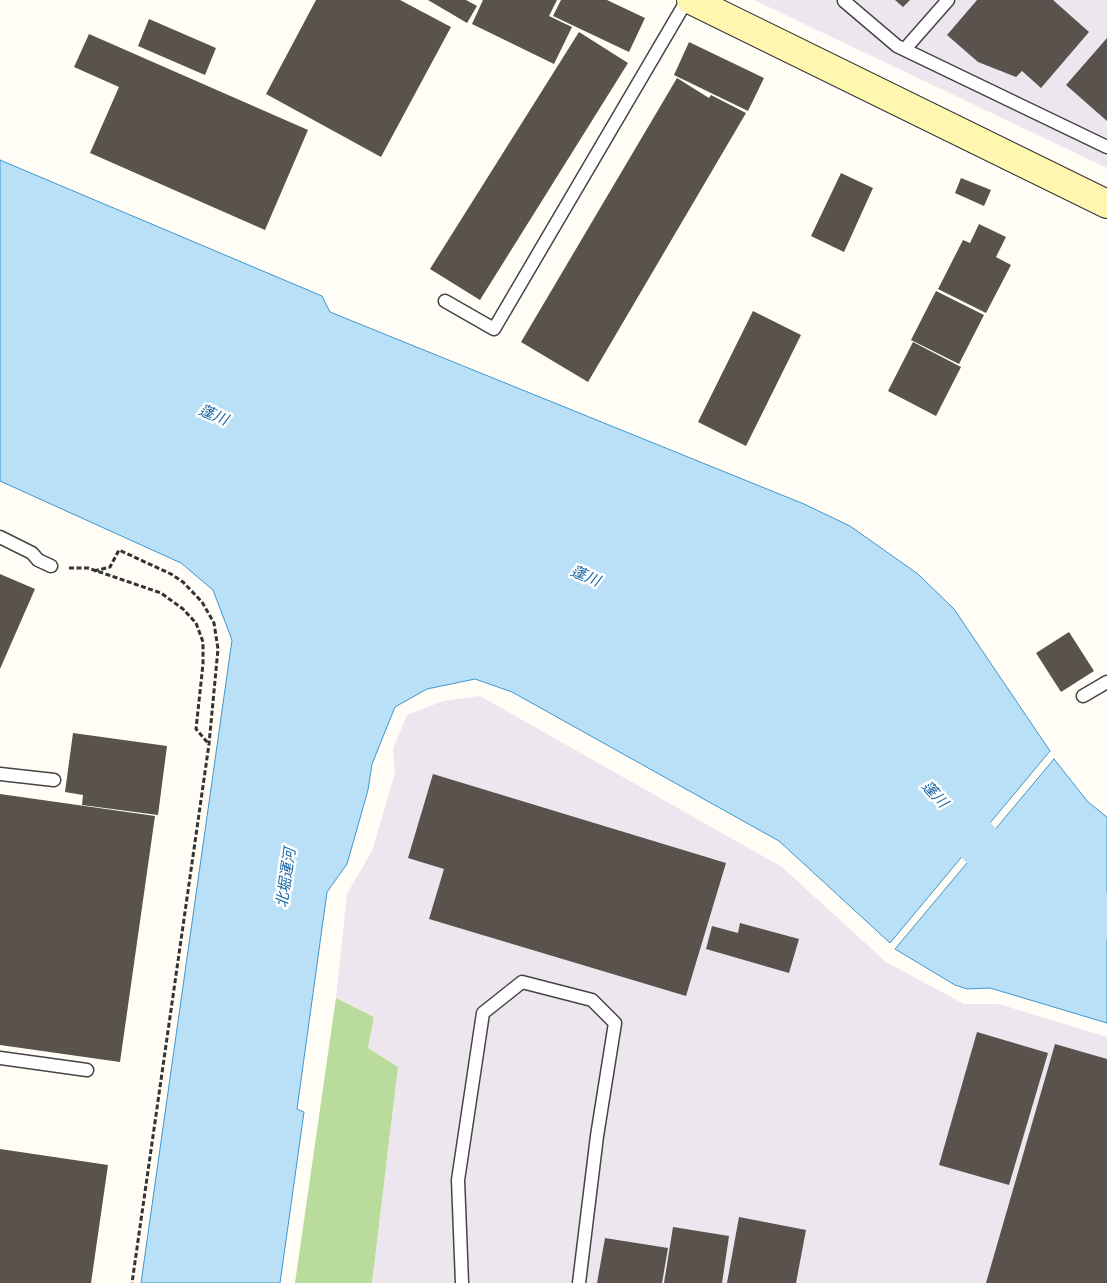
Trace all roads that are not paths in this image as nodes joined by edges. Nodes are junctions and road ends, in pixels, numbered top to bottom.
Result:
1 (687, 0) edge
2 (691, 0) edge
3 (948, 0) edge
4 (844, 1) edge
5 (905, 49) junction
6 (1107, 146) edge
7 (1107, 204) edge
8 (445, 301) dead end
9 (0, 537) edge
10 (51, 566) road end
11 (1107, 682) edge
12 (1083, 696) dead end
13 (0, 774) edge
14 (54, 780) dead end
15 (0, 1058) edge
16 (87, 1070) dead end
17 (462, 1283) edge
18 (579, 1283) edge

1 - 8 lane
2 - 7 street
3 - 5 lane
4 - 5 lane
5 - 6 lane
9 - 10 lane
11 - 12 lane
13 - 14 lane
15 - 16 lane
17 - 18 lane

